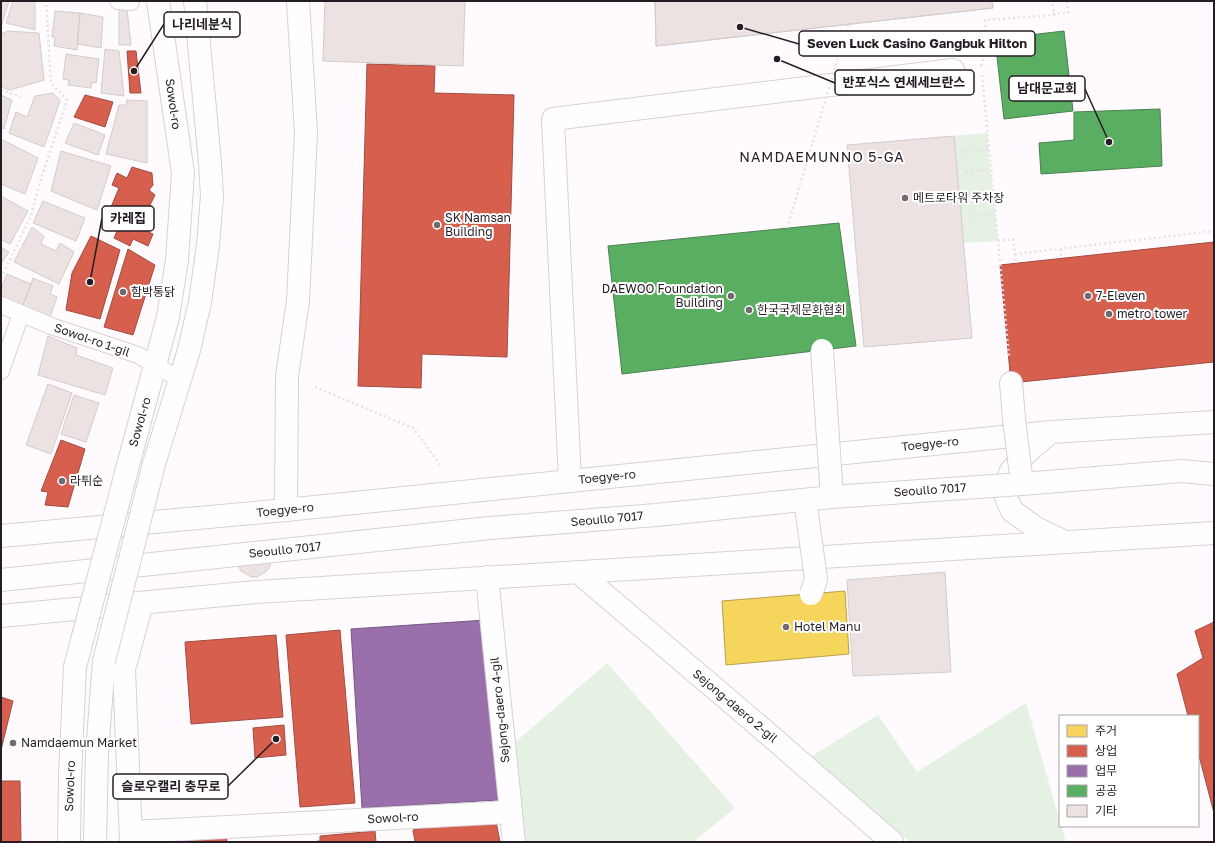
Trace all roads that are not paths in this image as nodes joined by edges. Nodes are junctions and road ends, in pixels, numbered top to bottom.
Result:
1 (158, 1) edge
2 (195, 1) edge
3 (298, 1) edge
4 (953, 70) dead end
5 (1, 305) edge
6 (21, 314) junction
7 (822, 350) dead end
8 (156, 366) junction
9 (1, 371) edge
10 (180, 380) junction
11 (1011, 383) road end
12 (1214, 422) edge
13 (1051, 432) junction
14 (1214, 474) edge
15 (570, 481) junction
16 (1022, 484) junction
17 (832, 497) junction
18 (805, 500) junction
19 (286, 510) junction
20 (1214, 533) edge
21 (1, 536) edge
22 (1066, 542) junction
23 (578, 572) junction
24 (487, 577) junction
25 (1, 580) edge
26 (811, 594) dead end
27 (142, 602) junction
28 (1, 616) edge
29 (511, 812) junction
30 (131, 837) edge
31 (69, 842) edge
32 (95, 842) edge
33 (514, 842) edge
34 (892, 842) edge

1 - 8 main road, Sowol-ro
2 - 10 main road
3 - 19 main road
4 - 15 main road
5 - 6 lane, Sowol-ro 1-gil
6 - 8 lane, Sowol-ro 1-gil
6 - 9 lane
7 - 17 main road, bridge
8 - 10 lane, Sowol-ro 1-gil
8 - 31 main road, Sowol-ro, bridge
10 - 32 main road, bridge
11 - 16 main road, bridge
12 - 13 main road, Toegye-ro
13 - 15 main road, Toegye-ro
13 - 22 main road
14 - 16 main road, Seoullo 7017, bridge
15 - 19 main road, Toegye-ro
16 - 17 main road, Seoullo 7017, bridge
17 - 18 main road, Seoullo 7017, bridge
18 - 25 main road, Seoullo 7017, bridge
18 - 26 main road, bridge
19 - 21 main road, Toegye-ro
20 - 22 main road
22 - 23 main road
23 - 24 main road
23 - 34 main road, Sejong-daero 2-gil
24 - 27 main road
24 - 29 main road, Sejong-daero 4-gil
27 - 28 main road
27 - 30 main road, Sowol-ro
29 - 30 main road, Sowol-ro
29 - 33 main road, Sejong-daero 4-gil

